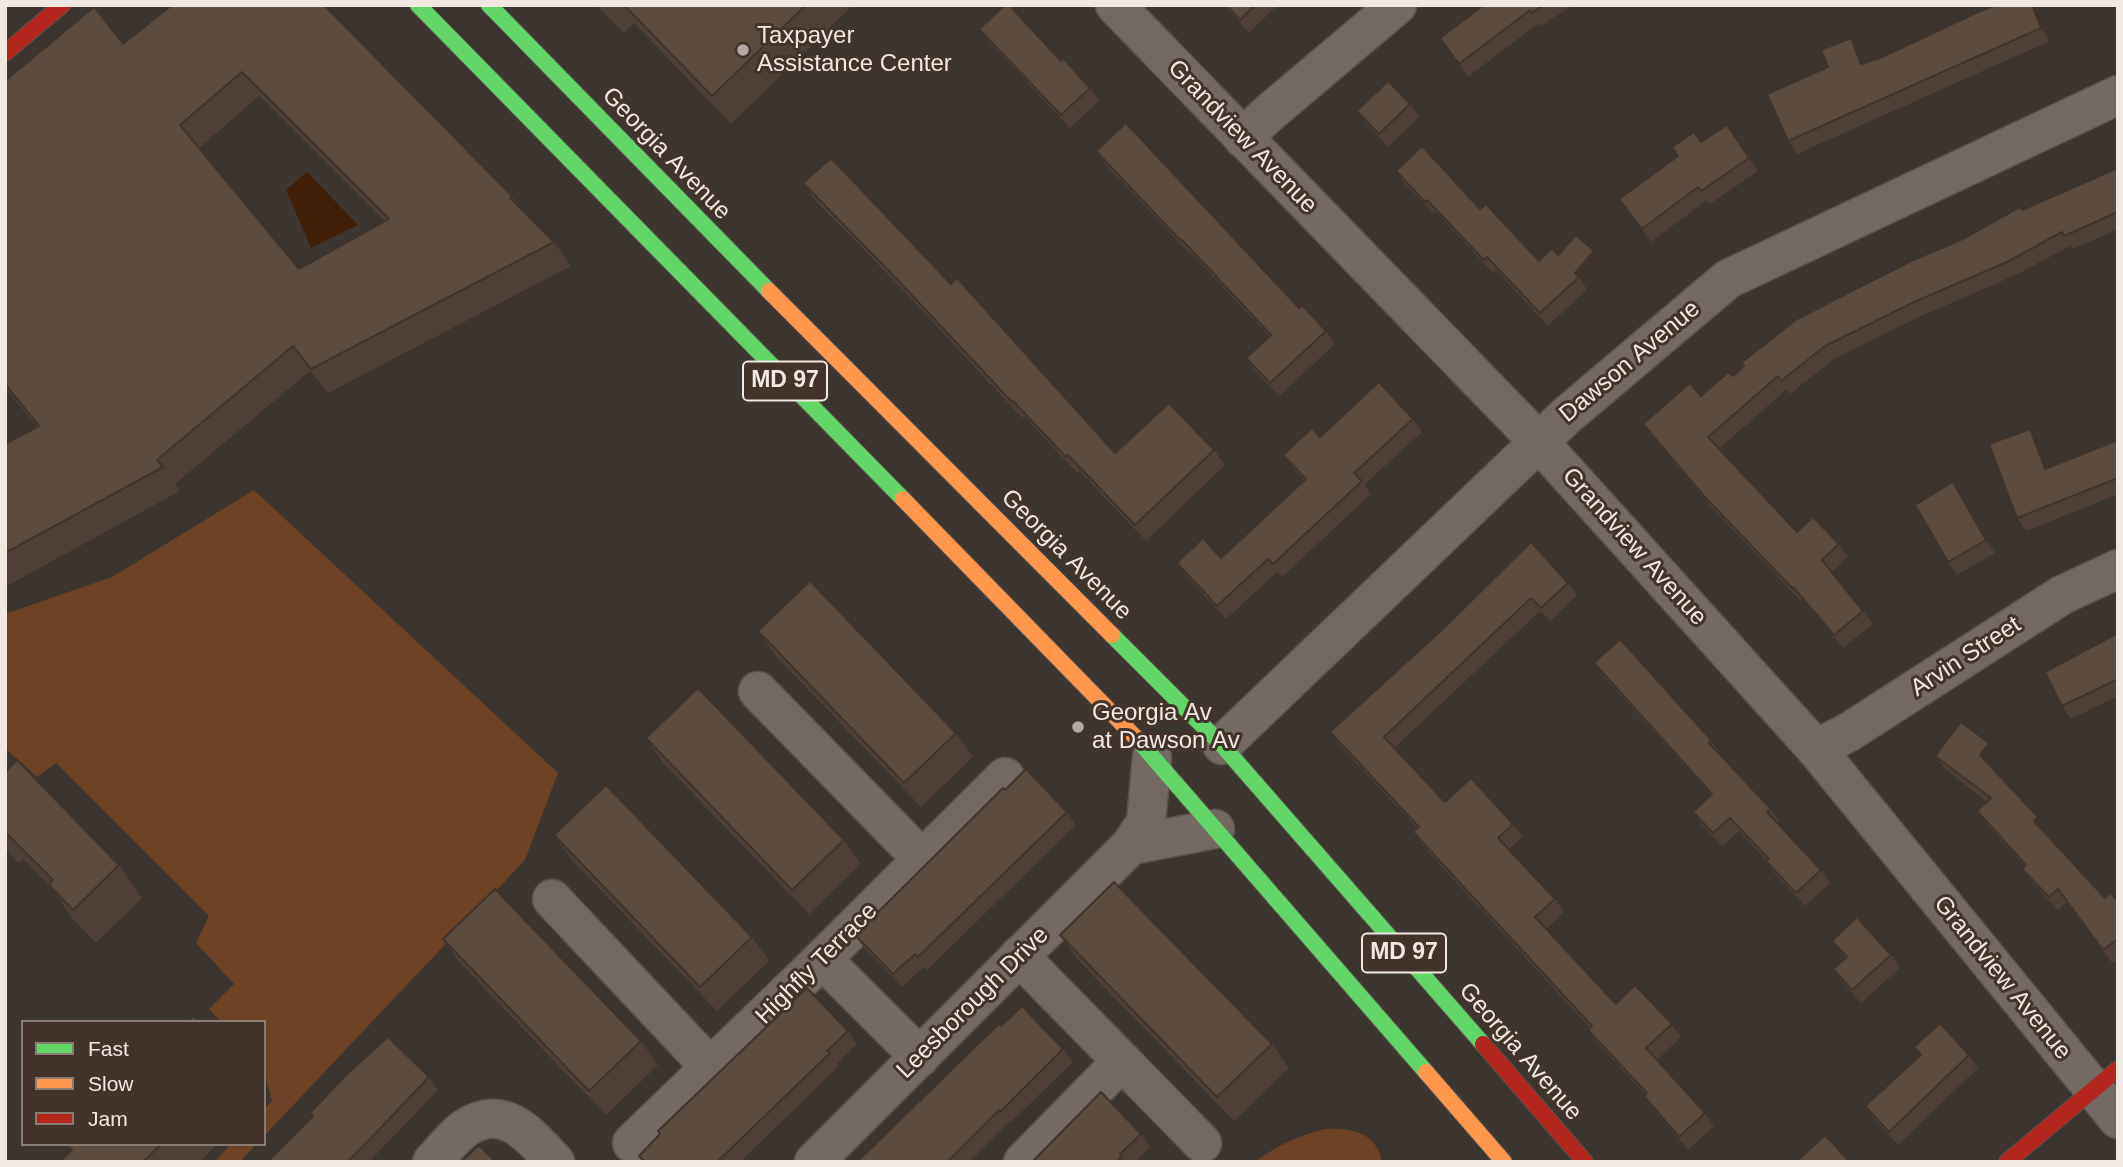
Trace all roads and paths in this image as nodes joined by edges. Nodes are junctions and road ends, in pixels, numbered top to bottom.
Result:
1 (62, 5) edge
2 (418, 5) edge
3 (489, 5) edge
4 (1115, 5) edge
5 (1397, 5) edge
6 (5, 53) edge
7 (2118, 95) edge
8 (1243, 138) junction
9 (1539, 442) junction
10 (2118, 569) edge
11 (758, 691) dead end
12 (1122, 723) junction
13 (1148, 742) junction
14 (1816, 749) junction
15 (1212, 750) junction
16 (1005, 777) dead end
17 (1215, 819) junction
18 (1131, 845) junction
19 (922, 859) junction
20 (552, 899) dead end
21 (1019, 956) junction
22 (822, 959) junction
23 (920, 1057) junction
24 (1122, 1061) junction
25 (711, 1068) junction
26 (2106, 1078) edge
27 (2118, 1119) edge
28 (632, 1143) dead end
29 (1202, 1143) dead end
30 (545, 1151) edge
31 (432, 1162) edge
32 (814, 1162) edge
33 (1023, 1162) edge
34 (1503, 1162) edge
35 (1585, 1162) edge
36 (2007, 1162) edge

1 - 6 main road
2 - 12 main road, MD 97
3 - 15 main road, Georgia Avenue / MD 97
4 - 8 street, Grandview Avenue
5 - 8 street
7 - 9 street, Dawson Avenue
8 - 9 street, Grandview Avenue
9 - 14 street, Grandview Avenue
9 - 15 street, Dawson Avenue
10 - 14 street, Arvin Street
11 - 19 street
12 - 13 main road, MD 97
12 - 13 main road
13 - 17 main road, MD 97
13 - 18 street, Leesborough Drive
14 - 26 street, Grandview Avenue
15 - 35 main road, Georgia Avenue / MD 97
16 - 19 street, Highfly Terrace
17 - 18 street
17 - 34 main road, MD 97
18 - 21 street, Leesborough Drive
19 - 22 street, Highfly Terrace
20 - 25 street
21 - 23 street, Leesborough Drive
21 - 24 street
22 - 23 street
22 - 25 street, Highfly Terrace
23 - 32 street, Leesborough Drive
24 - 29 street
24 - 33 street
25 - 28 street, Highfly Terrace
26 - 27 street, Grandview Avenue
26 - 36 main road
30 - 31 street

